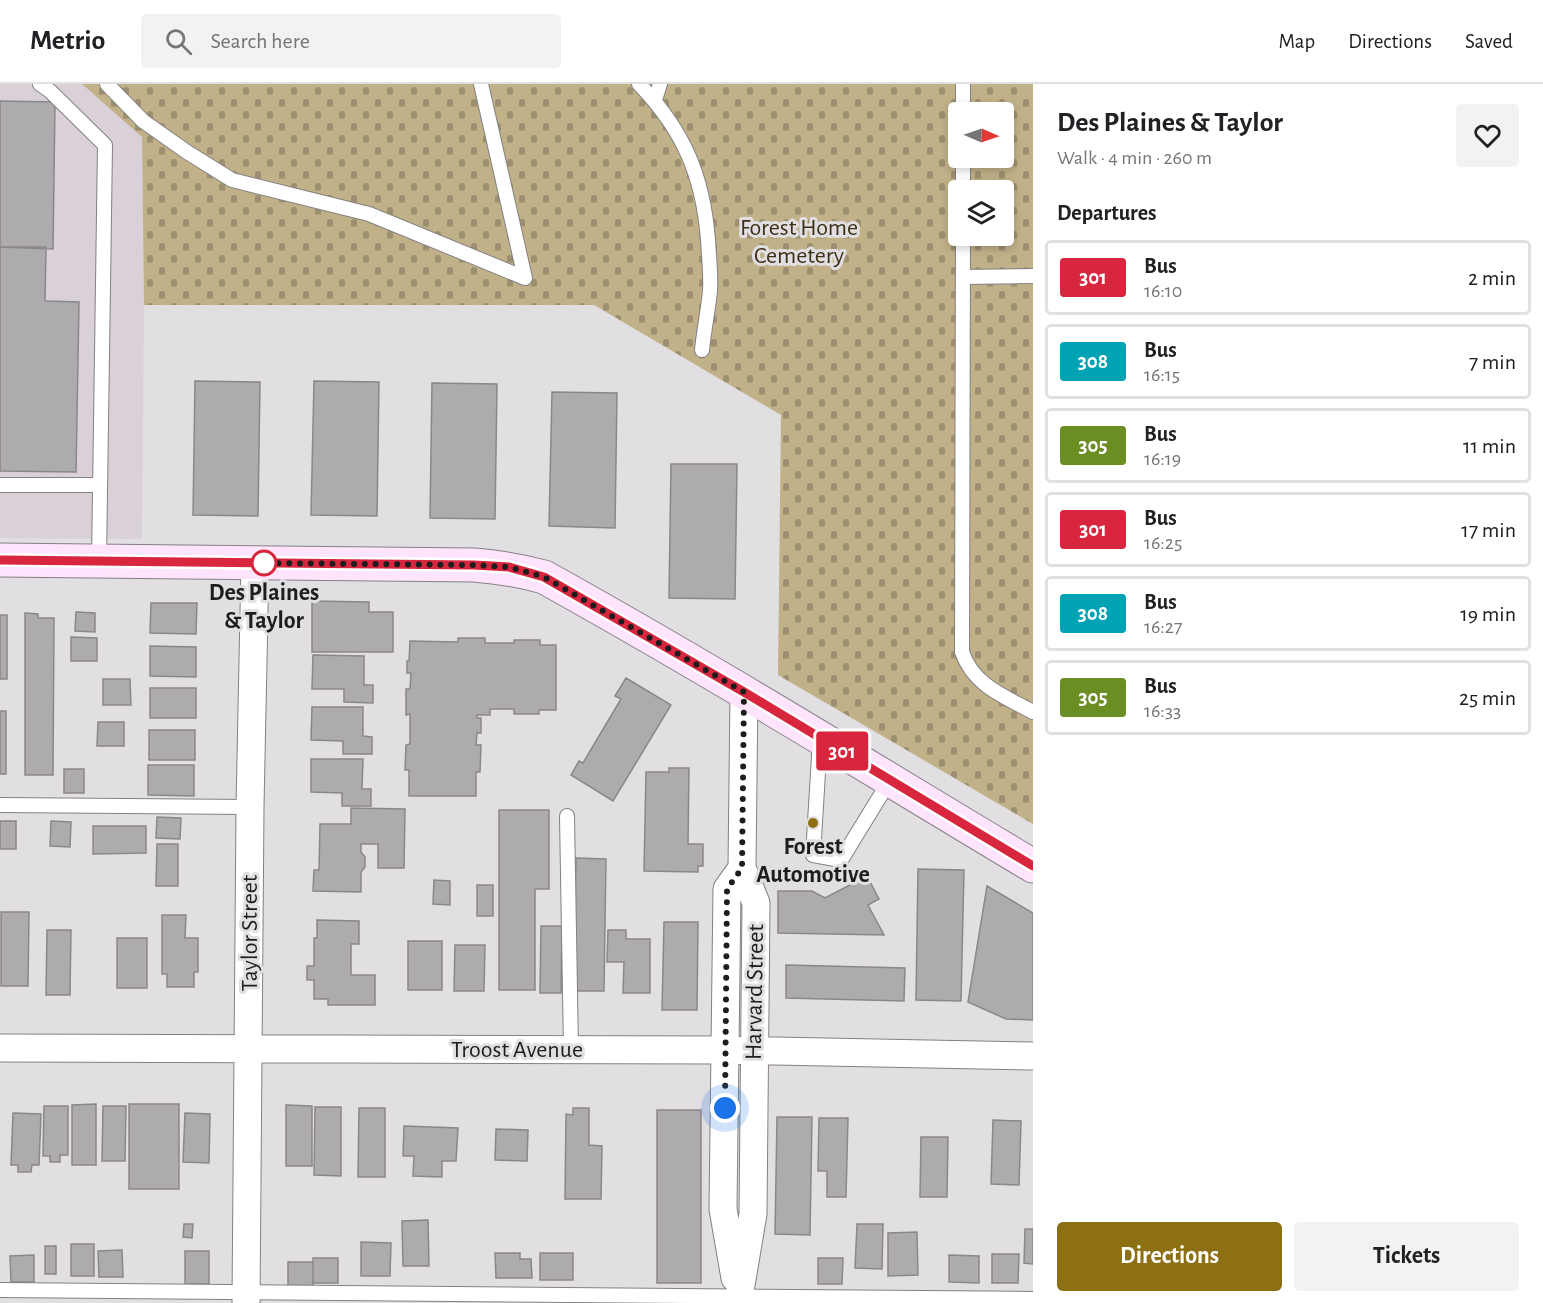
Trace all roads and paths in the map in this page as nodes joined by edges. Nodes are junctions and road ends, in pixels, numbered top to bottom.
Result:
1 (40, 84) edge
2 (107, 84) edge
3 (481, 84) edge
4 (639, 84) edge
5 (660, 84) edge
6 (963, 84) edge
7 (655, 100) junction
8 (963, 102) edge
9 (963, 246) edge
10 (1033, 276) edge
11 (963, 277) junction
12 (702, 350) dead end
13 (0, 485) edge
14 (100, 485) junction
15 (0, 561) edge
16 (99, 561) junction
17 (255, 563) junction
18 (744, 692) junction
19 (1033, 712) edge
20 (820, 738) junction
21 (890, 780) junction
22 (0, 805) edge
23 (250, 807) junction
24 (567, 816) dead end
25 (1033, 866) edge
26 (742, 868) junction
27 (0, 1048) edge
28 (249, 1049) junction
29 (571, 1050) junction
30 (725, 1050) junction
31 (754, 1050) junction
32 (1033, 1056) edge
33 (0, 1290) edge
34 (246, 1298) edge
35 (1033, 1299) edge
36 (738, 1300) edge

1 - 14 lane
2 - 3 lane
4 - 7 lane
5 - 7 lane
6 - 8 lane
7 - 12 lane
9 - 11 lane
10 - 11 lane
11 - 19 lane
13 - 14 lane
14 - 16 lane
15 - 16 main road
16 - 17 main road
17 - 18 main road
17 - 23 street, Taylor Street
18 - 20 main road
18 - 26 street, Harvard Street
20 - 21 main road
20 - 21 lane
21 - 25 main road
22 - 23 lane
23 - 28 street, Taylor Street
24 - 29 lane
26 - 30 street, Harvard Street
26 - 31 street, Harvard Street
27 - 28 street, Troost Avenue
28 - 29 street, Troost Avenue
28 - 34 street, Taylor Street
29 - 30 street, Troost Avenue
30 - 31 street, Troost Avenue
30 - 36 street, Harvard Street
31 - 32 street, Troost Avenue
31 - 36 street, Harvard Street
33 - 34 lane
34 - 36 lane
35 - 36 lane

